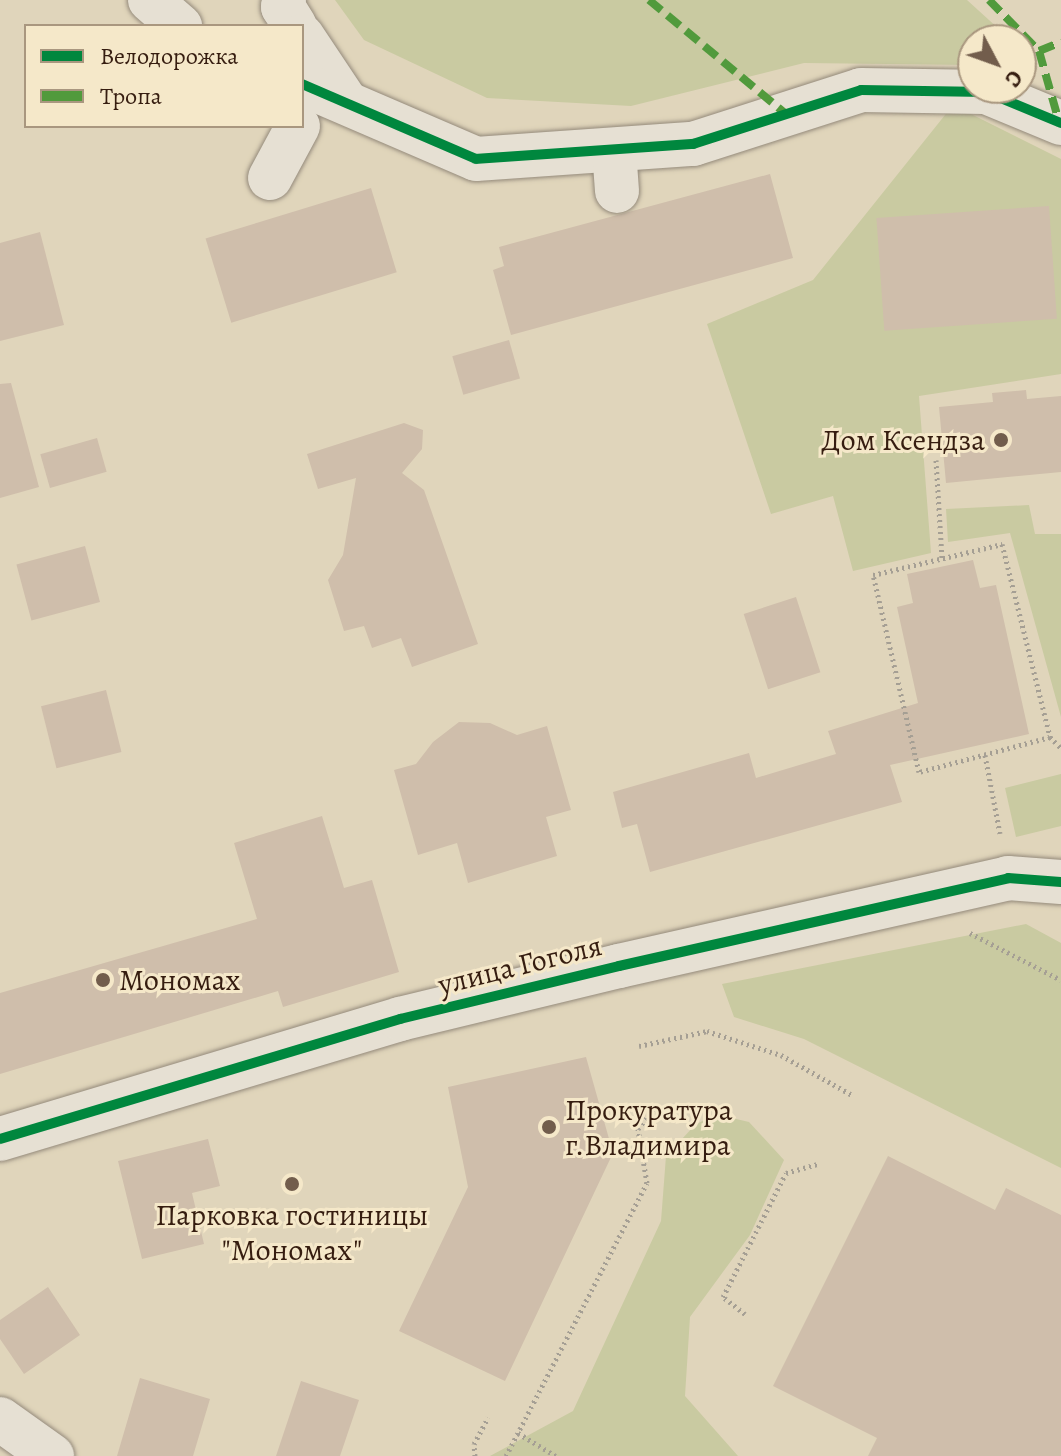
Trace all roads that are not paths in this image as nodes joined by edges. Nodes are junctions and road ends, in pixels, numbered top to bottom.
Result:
1 (150, 0) edge
2 (284, 0) edge
3 (178, 24) edge
4 (294, 24) edge
5 (304, 48) edge
6 (313, 104) edge
7 (1061, 123) edge
8 (299, 128) edge
9 (270, 178) dead end
10 (1061, 882) edge
11 (0, 1139) edge
12 (0, 1419) edge
13 (52, 1456) edge

1 - 3 street
2 - 4 street
5 - 6 street
6 - 7 street
8 - 9 street
10 - 11 street, улица Гоголя
12 - 13 street

